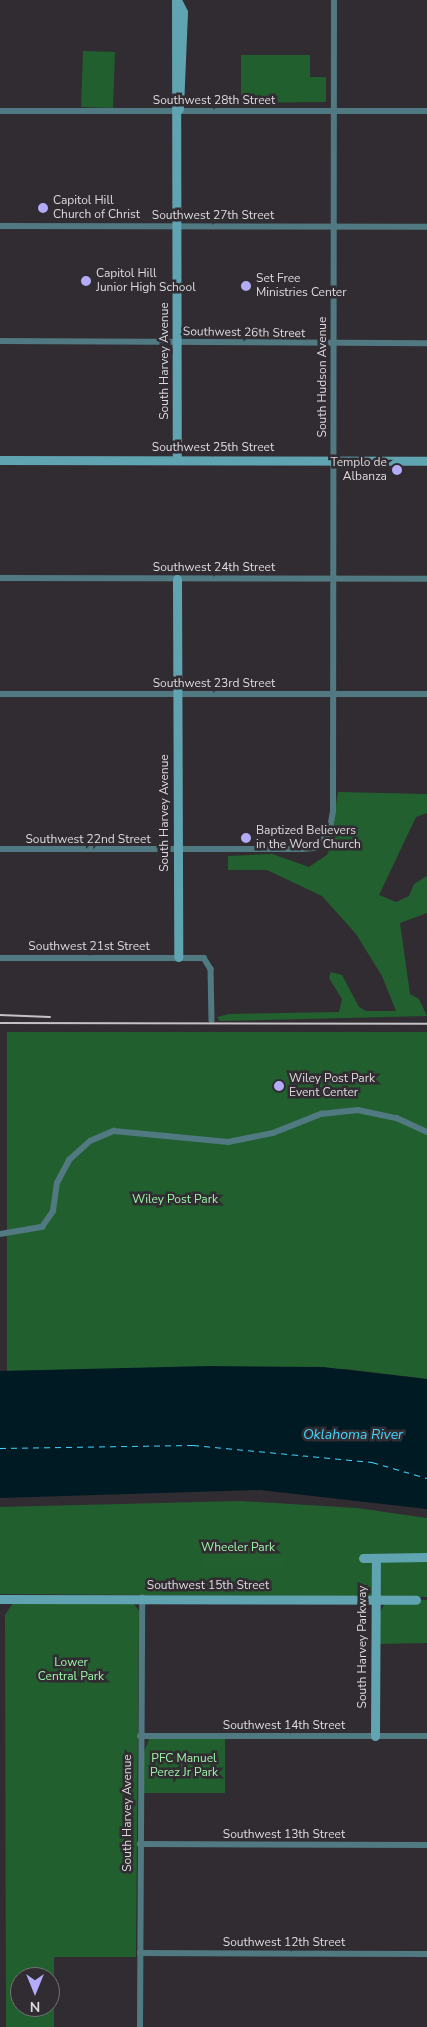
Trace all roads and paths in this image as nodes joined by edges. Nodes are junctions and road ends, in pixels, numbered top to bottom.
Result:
1 (177, 0) edge
2 (334, 0) edge
3 (0, 111) edge
4 (178, 111) junction
5 (334, 111) junction
6 (427, 111) edge
7 (0, 226) edge
8 (178, 226) junction
9 (333, 226) junction
10 (427, 226) edge
11 (0, 341) edge
12 (177, 342) junction
13 (427, 343) edge
14 (332, 344) junction
15 (0, 460) edge
16 (177, 460) junction
17 (334, 460) junction
18 (427, 461) edge
19 (0, 578) edge
20 (177, 578) junction
21 (334, 578) junction
22 (427, 579) edge
23 (0, 694) edge
24 (177, 694) junction
25 (332, 694) junction
26 (427, 694) edge
27 (324, 842) joint
28 (0, 849) edge
29 (177, 851) junction
30 (178, 957) junction
31 (0, 958) edge
32 (212, 1020) dead end
33 (427, 1132) edge
34 (0, 1234) edge
35 (427, 1557) edge
36 (362, 1558) dead end
37 (376, 1558) junction
38 (142, 1598) junction
39 (0, 1599) edge
40 (376, 1600) junction
41 (416, 1600) dead end
42 (140, 1736) junction
43 (375, 1736) junction
44 (427, 1736) edge
45 (140, 1844) junction
46 (427, 1845) edge
47 (140, 1953) junction
48 (427, 1954) edge
49 (140, 2027) edge

1 - 4 street, South Harvey Avenue
2 - 5 street, South Hudson Avenue
3 - 4 street, Southwest 28th Street
4 - 5 street, Southwest 28th Street
4 - 8 street, South Harvey Avenue
5 - 6 street, Southwest 28th Street
5 - 9 street, South Hudson Avenue
7 - 8 street, Southwest 27th Street
8 - 9 street, Southwest 27th Street
8 - 12 street, South Harvey Avenue
9 - 10 street, Southwest 27th Street
9 - 14 street, South Hudson Avenue
11 - 12 street, Southwest 26th Street
12 - 14 street, Southwest 26th Street
12 - 16 street, South Harvey Avenue
13 - 14 street, Southwest 26th Street
14 - 17 street, South Hudson Avenue
15 - 16 street, Southwest 25th Street
16 - 17 street, Southwest 25th Street
17 - 18 street, Southwest 25th Street
17 - 21 street, South Hudson Avenue
19 - 20 street, Southwest 24th Street
20 - 21 street, Southwest 24th Street
20 - 24 street, South Harvey Avenue
21 - 22 street, Southwest 24th Street
21 - 25 street, South Hudson Avenue
23 - 24 street, Southwest 23rd Street
24 - 25 street, Southwest 23rd Street
24 - 29 street, South Harvey Avenue
25 - 26 street, Southwest 23rd Street
25 - 27 street, South Hudson Avenue
27 - 29 street, Southwest 22nd Street
28 - 29 street, Southwest 22nd Street
29 - 30 street, South Harvey Avenue
30 - 31 street, Southwest 21st Street
30 - 32 street
33 - 34 street
35 - 37 street
36 - 37 street
37 - 40 street, South Harvey Parkway
38 - 39 street, Southwest 15th Street
38 - 40 street, Southwest 15th Street
38 - 42 street, South Harvey Avenue
40 - 41 street, Southwest 15th Street
40 - 43 street, South Harvey Parkway
42 - 43 street, Southwest 14th Street
42 - 45 street, South Harvey Avenue
43 - 44 street, Southwest 14th Street
45 - 46 street, Southwest 13th Street
45 - 47 street, South Harvey Avenue
47 - 48 street, Southwest 12th Street
47 - 49 street, South Harvey Avenue

